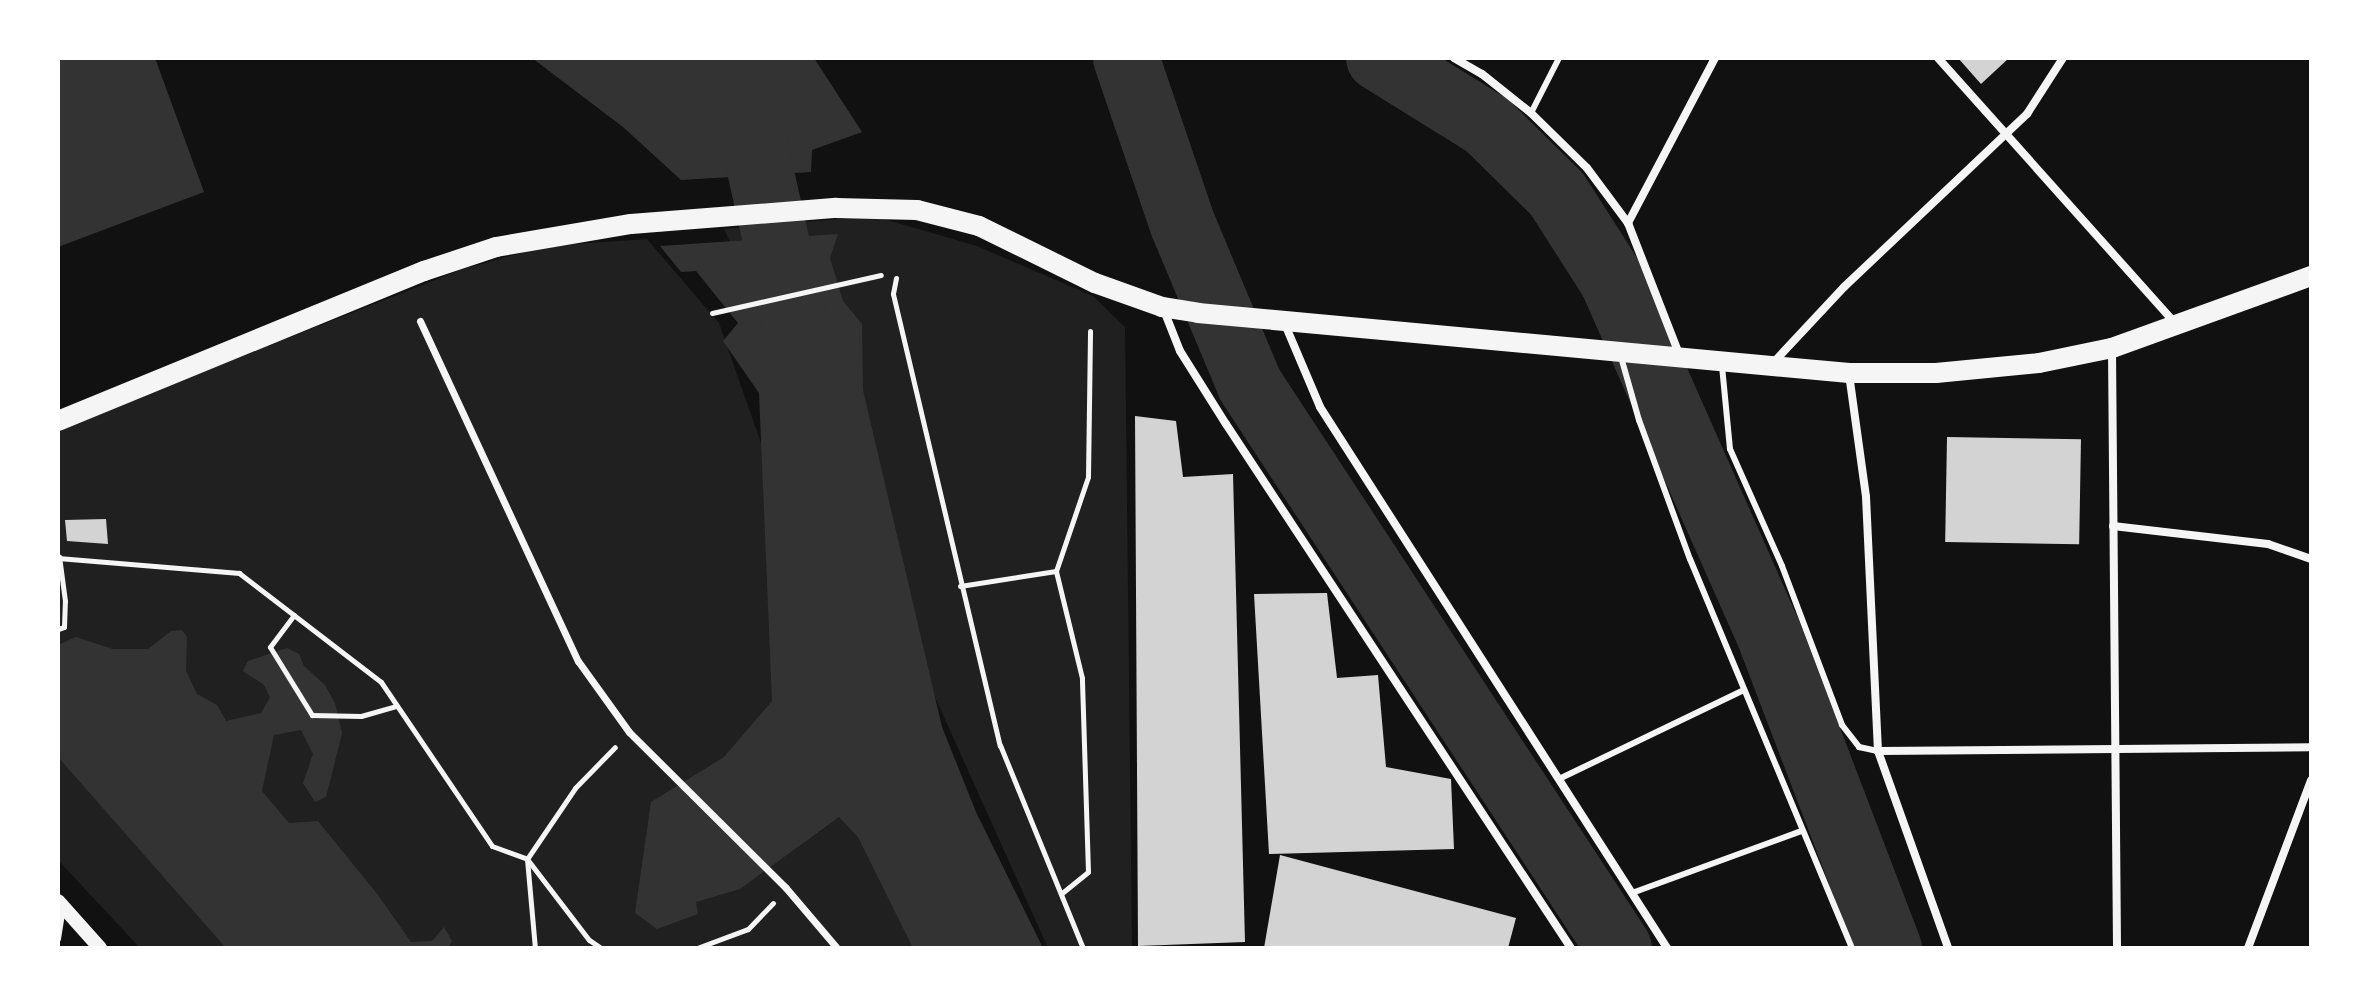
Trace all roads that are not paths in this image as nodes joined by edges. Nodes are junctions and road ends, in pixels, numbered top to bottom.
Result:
1 (1454, 58) edge
2 (1559, 58) edge
3 (1715, 58) edge
4 (1938, 58) edge
5 (2063, 58) edge
6 (1531, 113) junction
7 (2004, 134) junction
8 (1628, 223) junction
9 (2311, 276) edge
10 (1162, 307) junction
11 (1280, 320) junction
12 (420, 321) dead end
13 (2178, 326) junction
14 (2112, 348) junction
15 (1620, 354) junction
16 (1675, 358) junction
17 (1721, 362) junction
18 (1771, 366) junction
19 (1849, 373) junction
20 (58, 421) edge
21 (2113, 526) junction
22 (2311, 559) edge
23 (1744, 690) junction
24 (2311, 747) edge
25 (2115, 749) junction
26 (1878, 751) junction
27 (1561, 778) junction
28 (2311, 780) edge
29 (1801, 831) junction
30 (1632, 893) junction
31 (60, 904) edge
32 (58, 939) edge
33 (100, 948) edge
34 (837, 948) edge
35 (1571, 948) edge
36 (1667, 948) edge
37 (1852, 948) edge
38 (1948, 948) edge
39 (2117, 948) edge
40 (2248, 948) edge

1 - 6 street
2 - 6 lane
3 - 8 street
4 - 7 street
5 - 7 street
6 - 8 street
7 - 13 street
7 - 18 street
8 - 16 street
9 - 13 main road
10 - 11 main road
10 - 20 main road
10 - 35 street
11 - 15 main road
11 - 27 street
12 - 34 street
13 - 14 main road
14 - 19 main road
14 - 21 street
15 - 16 main road
15 - 23 lane
16 - 17 main road
17 - 18 main road
17 - 26 lane
18 - 19 main road
19 - 26 street
21 - 22 street
21 - 25 street
23 - 27 lane
23 - 29 lane
24 - 25 street
25 - 26 street
25 - 39 street
26 - 38 street
27 - 30 street
28 - 40 street
29 - 30 lane
29 - 37 lane
30 - 36 street
31 - 32 lane
31 - 33 street

